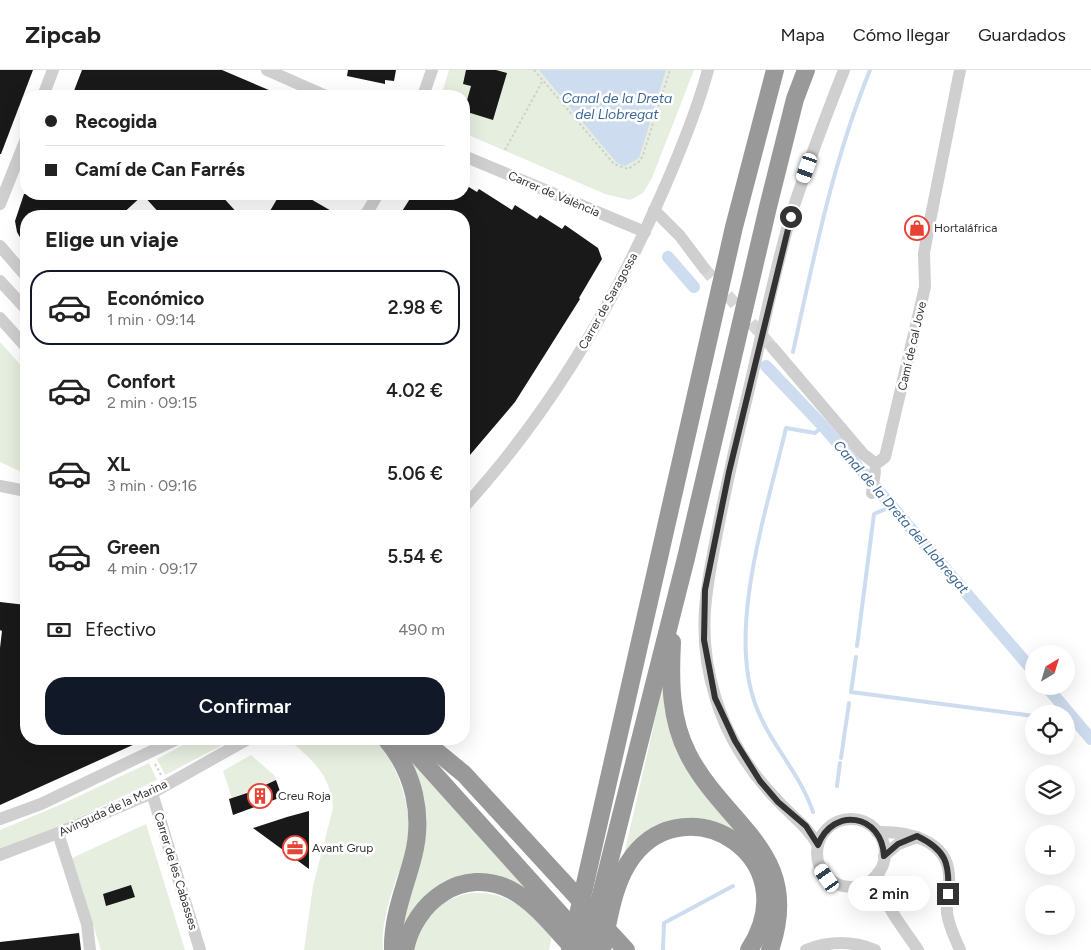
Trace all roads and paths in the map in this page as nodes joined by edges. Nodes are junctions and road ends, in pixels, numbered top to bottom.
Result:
1 (53, 70) edge
2 (267, 70) edge
3 (432, 70) edge
4 (534, 70) edge
5 (670, 70) edge
6 (708, 70) edge
7 (775, 70) edge
8 (806, 70) edge
9 (844, 70) edge
10 (960, 70) edge
11 (542, 82) junction
12 (45, 90) edge
13 (312, 90) edge
14 (425, 90) edge
15 (505, 150) dead end
16 (20, 154) edge
17 (470, 159) edge
18 (0, 204) edge
19 (654, 210) junction
20 (644, 232) junction
21 (0, 246) edge
22 (704, 268) tunnel mouth
23 (20, 269) edge
24 (0, 281) edge
25 (6, 293) edge
26 (20, 304) edge
27 (0, 318) edge
28 (20, 340) edge
29 (772, 348) tunnel mouth
30 (878, 471) junction
31 (0, 477) edge
32 (0, 486) edge
33 (20, 489) edge
34 (20, 490) edge
35 (872, 493) dead end
36 (470, 500) edge
37 (686, 558) junction
38 (164, 745) edge
39 (237, 745) edge
40 (390, 745) edge
41 (408, 745) edge
42 (429, 745) edge
43 (154, 761) dead end
44 (162, 777) dead end
45 (152, 793) junction
46 (0, 820) edge
47 (806, 826) junction
48 (827, 829) junction
49 (877, 832) junction
50 (58, 834) junction
51 (917, 836) junction
52 (818, 845) junction
53 (0, 855) edge
54 (884, 856) junction
55 (878, 873) junction
56 (581, 875) junction
57 (606, 902) junction
58 (622, 949) edge
59 (90, 950) edge
60 (200, 950) edge
61 (393, 950) edge
62 (405, 950) edge
63 (560, 950) edge
64 (570, 950) edge
65 (575, 950) edge
66 (588, 950) edge
67 (593, 950) edge
68 (602, 950) edge
69 (749, 950) edge
70 (770, 950) edge
71 (806, 950) edge
72 (875, 950) edge
73 (918, 950) edge
74 (960, 950) edge

1 - 12 street
2 - 13 street
3 - 14 street
4 - 11 path
5 - 11 path
6 - 19 street, Carrer de Saragossa
7 - 56 highway
8 - 37 highway
9 - 47 street
10 - 30 street, Camí de cal Jove
11 - 15 path
16 - 18 street
17 - 20 street, Carrer de València
19 - 20 street, Carrer de Saragossa
19 - 22 street
20 - 36 street, Carrer de Saragossa
21 - 23 street
24 - 25 street
25 - 26 street
27 - 28 street
29 - 30 street
30 - 35 street
31 - 33 street
32 - 34 street
37 - 57 highway
37 - 70 highway
38 - 46 street
39 - 45 street, Avinguda de la Marina
40 - 61 highway
41 - 67 highway
42 - 58 highway
43 - 44 path
45 - 50 street, Avinguda de la Marina
45 - 60 street, Carrer de les Cabasses
47 - 48 street
47 - 52 street
48 - 49 street
48 - 52 street
49 - 51 street
49 - 54 street
50 - 53 street, Avinguda de la Marina
50 - 59 street
51 - 54 street
51 - 74 street
52 - 55 street
54 - 55 street
55 - 73 street
56 - 63 highway
56 - 64 highway
57 - 66 highway
57 - 68 highway
57 - 69 highway
62 - 65 highway
71 - 72 street

